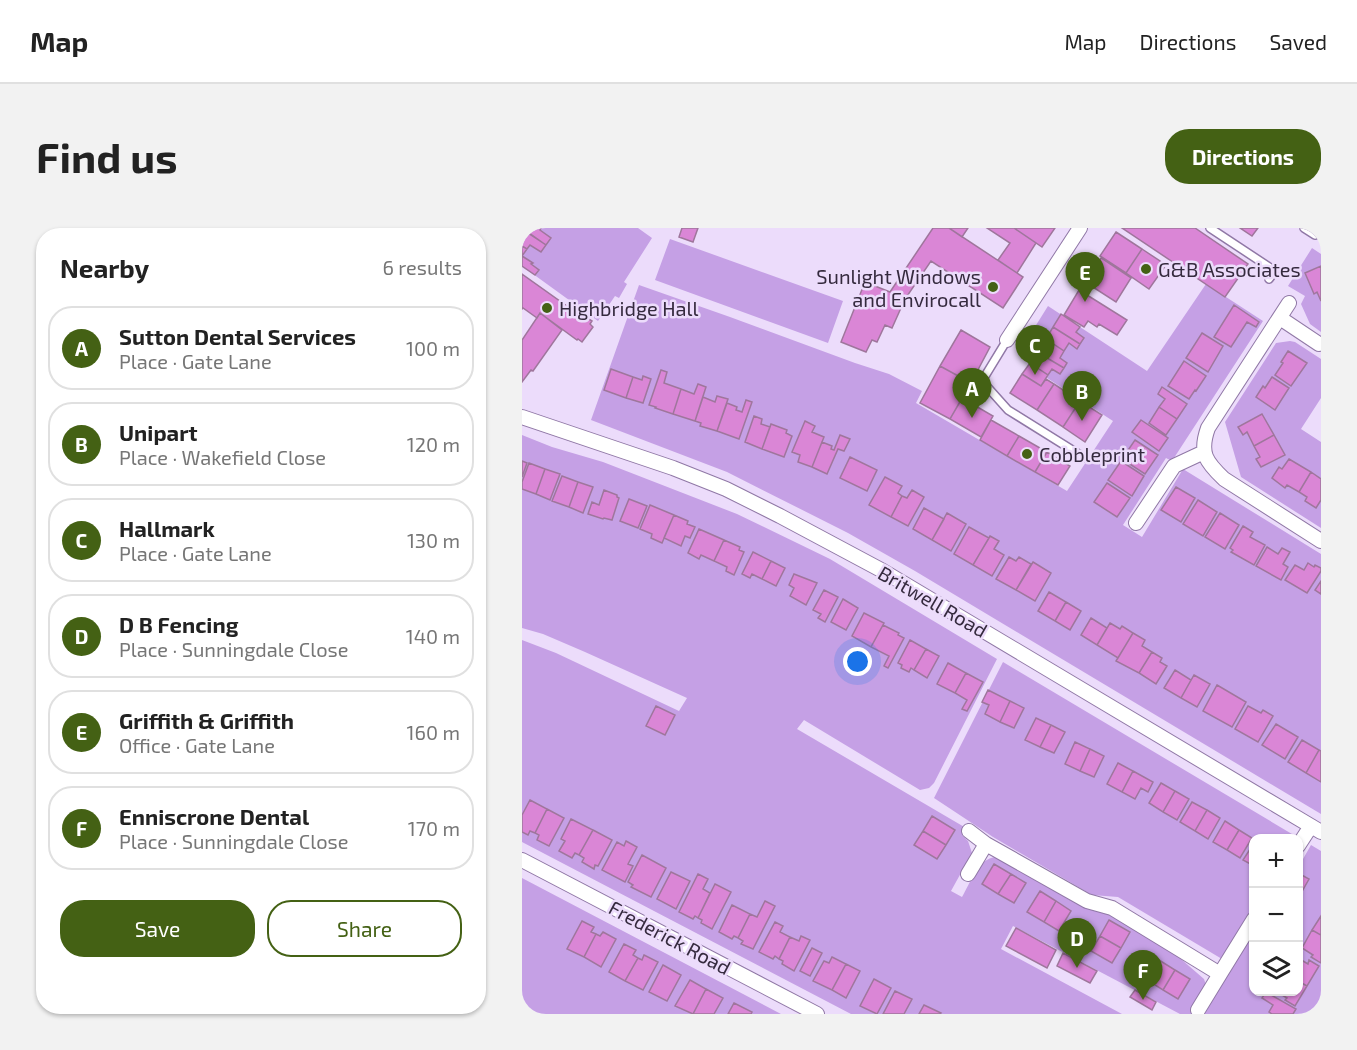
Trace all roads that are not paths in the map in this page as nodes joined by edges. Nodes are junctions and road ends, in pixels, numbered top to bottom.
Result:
1 (1080, 228) edge
2 (1210, 228) edge
3 (1304, 228) edge
4 (1319, 228) edge
5 (1269, 279) dead end
6 (1289, 303) dead end
7 (1280, 318) junction
8 (1007, 340) joint
9 (1319, 344) dead end
10 (522, 417) edge
11 (1204, 452) junction
12 (1085, 458) dead end
13 (1136, 523) dead end
14 (1321, 541) edge
15 (1316, 829) edge
16 (969, 831) dead end
17 (1303, 842) edge
18 (986, 844) junction
19 (522, 860) edge
20 (968, 874) dead end
21 (1249, 927) edge
22 (1220, 974) junction
23 (1198, 1010) dead end
24 (817, 1014) edge

1 - 8 street
2 - 5 lane
3 - 4 lane
6 - 7 street
7 - 9 street
7 - 11 street
8 - 12 lane
10 - 15 street, Britwell Road
11 - 13 street
11 - 14 street
15 - 17 street
16 - 18 street
18 - 20 street
18 - 22 street
19 - 24 street, Frederick Road
21 - 22 street
22 - 23 street

